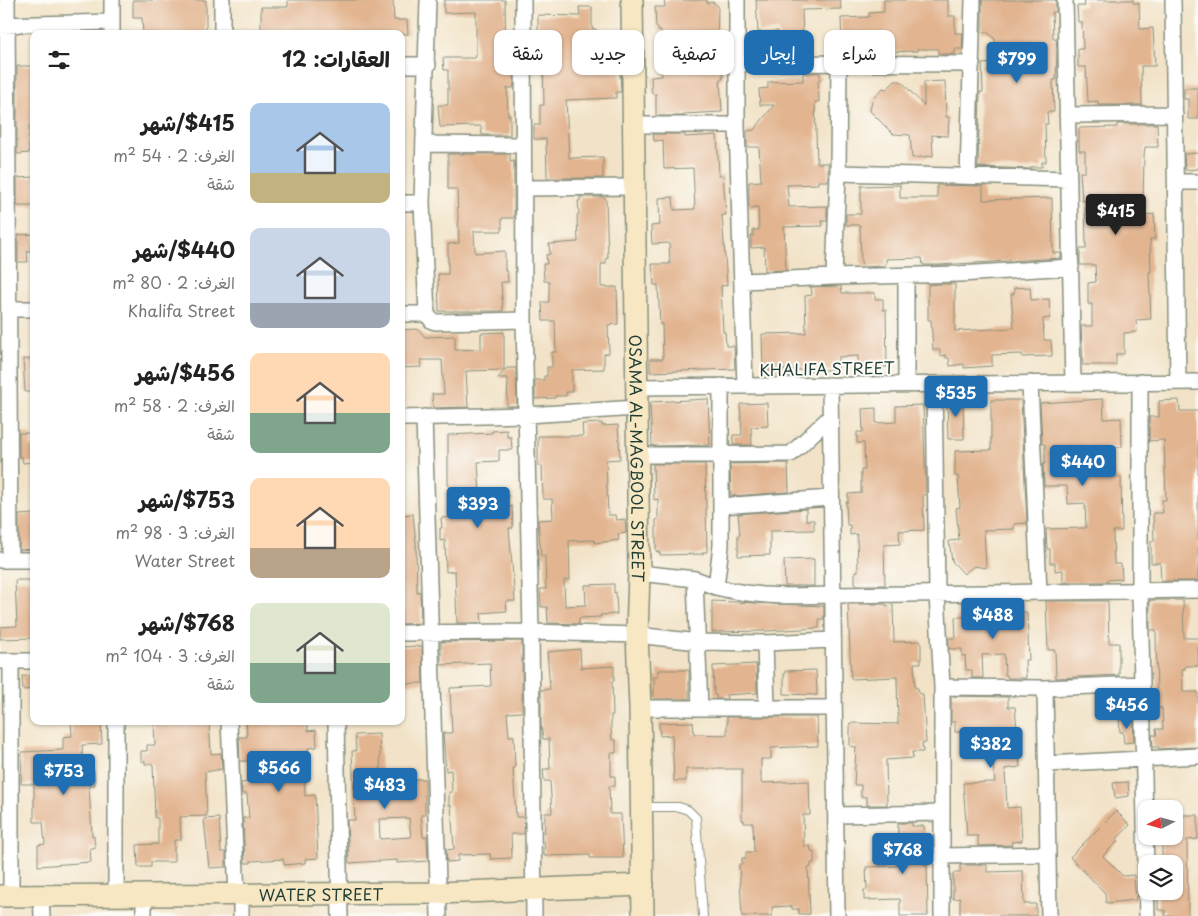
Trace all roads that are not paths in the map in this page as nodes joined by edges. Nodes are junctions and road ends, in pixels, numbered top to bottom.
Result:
1 (7, 0) edge
2 (112, 0) edge
3 (222, 0) edge
4 (428, 0) edge
5 (523, 0) edge
6 (632, 0) edge
7 (737, 0) edge
8 (973, 0) edge
9 (1065, 0) edge
10 (1173, 0) edge
11 (4, 25) edge
12 (112, 28) edge
13 (222, 30) edge
14 (824, 62) edge
15 (738, 63) junction
16 (895, 63) edge
17 (972, 64) junction
18 (405, 65) edge
19 (428, 65) junction
20 (839, 75) edge
21 (1175, 114) junction
22 (1067, 115) junction
23 (633, 125) junction
24 (737, 125) junction
25 (4, 132) edge
26 (424, 144) junction
27 (523, 145) junction
28 (838, 173) junction
29 (968, 176) junction
30 (1069, 179) junction
31 (1176, 182) junction
32 (1198, 182) edge
33 (634, 187) junction
34 (524, 188) junction
35 (405, 203) edge
36 (422, 203) junction
37 (1071, 267) junction
38 (906, 276) junction
39 (834, 277) junction
40 (742, 281) junction
41 (9, 309) junction
42 (30, 309) edge
43 (405, 314) edge
44 (427, 314) junction
45 (524, 320) junction
46 (4, 351) edge
47 (1140, 382) junction
48 (1178, 382) junction
49 (1198, 382) edge
50 (1030, 383) junction
51 (1073, 383) junction
52 (906, 384) junction
53 (934, 384) junction
54 (830, 385) junction
55 (721, 386) junction
56 (745, 386) junction
57 (636, 398) junction
58 (527, 415) junction
59 (424, 417) junction
60 (405, 418) edge
61 (830, 418) junction
62 (637, 455) junction
63 (721, 456) junction
64 (5, 458) edge
65 (830, 498) junction
66 (721, 506) junction
67 (5, 560) edge
68 (30, 560) edge
69 (639, 573) junction
70 (695, 580) junction
71 (716, 587) junction
72 (1198, 590) edge
73 (1140, 591) junction
74 (1039, 592) junction
75 (937, 593) junction
76 (833, 594) junction
77 (531, 632) junction
78 (405, 633) edge
79 (430, 633) junction
80 (637, 635) junction
81 (833, 640) junction
82 (698, 642) junction
83 (765, 643) junction
84 (6, 661) edge
85 (30, 661) edge
86 (1142, 684) junction
87 (942, 687) junction
88 (1045, 688) junction
89 (640, 708) junction
90 (700, 708) junction
91 (767, 708) junction
92 (834, 708) junction
93 (116, 725) edge
94 (229, 725) edge
95 (336, 725) edge
96 (1198, 756) edge
97 (1143, 758) junction
98 (1047, 764) junction
99 (6, 777) edge
100 (642, 807) junction
101 (942, 813) junction
102 (836, 815) junction
103 (1047, 854) junction
104 (942, 856) junction
105 (642, 885) junction
106 (534, 891) junction
107 (438, 893) junction
108 (116, 894) junction
109 (144, 894) junction
110 (339, 894) junction
111 (239, 895) junction
112 (5, 896) edge
113 (42, 906) edge
114 (144, 916) edge
115 (241, 916) edge
116 (340, 916) edge
117 (439, 916) edge
118 (534, 916) edge
119 (643, 916) edge
120 (703, 916) edge
121 (837, 916) edge
122 (942, 916) edge
123 (1048, 916) edge
124 (1147, 916) edge

1 - 11 street
2 - 12 street
3 - 13 street
4 - 19 street
5 - 27 street
6 - 23 street, OSAMA AL-MAGBOOL STREET
7 - 15 street
8 - 17 street
9 - 22 street
10 - 21 street
11 - 12 street
11 - 25 street
14 - 15 street
15 - 24 street
16 - 17 street
17 - 29 street
18 - 19 street
19 - 26 street
20 - 28 street
21 - 22 street
21 - 31 street
22 - 30 street
23 - 24 street
23 - 33 street, OSAMA AL-MAGBOOL STREET
24 - 40 street
25 - 41 street
26 - 27 street
26 - 36 street
27 - 34 street
28 - 29 street
28 - 39 street
29 - 30 street
30 - 37 street
31 - 32 street
31 - 48 street
33 - 34 street
33 - 57 street, OSAMA AL-MAGBOOL STREET
34 - 45 street
35 - 36 street
36 - 44 street
37 - 38 street
37 - 51 street
38 - 39 street
38 - 52 street
39 - 40 street
40 - 56 street
41 - 42 street
41 - 46 street
43 - 44 street
44 - 45 street
45 - 58 street
46 - 64 street
47 - 48 street, KHALIFA STREET
47 - 51 street, KHALIFA STREET
47 - 73 street
48 - 49 street, KHALIFA STREET
50 - 51 street, KHALIFA STREET
50 - 53 street, KHALIFA STREET
50 - 74 street
52 - 53 street, KHALIFA STREET
52 - 54 street, KHALIFA STREET
53 - 75 street
54 - 56 street, KHALIFA STREET
54 - 61 street
55 - 56 street, KHALIFA STREET
55 - 57 street, KHALIFA STREET
55 - 63 street
57 - 58 street, KHALIFA STREET
57 - 62 street, OSAMA AL-MAGBOOL STREET
58 - 59 street, KHALIFA STREET
58 - 77 street
59 - 60 street, KHALIFA STREET
59 - 79 street
61 - 63 street
61 - 65 street
62 - 63 street
62 - 69 street, OSAMA AL-MAGBOOL STREET
63 - 66 street
64 - 67 street
65 - 66 street
65 - 76 street
66 - 71 street
67 - 68 street
69 - 70 street
69 - 80 street, OSAMA AL-MAGBOOL STREET
70 - 71 street
70 - 82 street
71 - 76 street
72 - 73 street
73 - 74 street
73 - 86 street
74 - 75 street
75 - 76 street
75 - 87 street
76 - 81 street
77 - 79 street
77 - 80 street
77 - 106 street
78 - 79 street
79 - 107 street
80 - 82 street
80 - 89 street, OSAMA AL-MAGBOOL STREET
81 - 83 street
81 - 92 street
82 - 83 street
82 - 90 street
83 - 91 street
84 - 85 street
84 - 99 street
86 - 88 street
86 - 97 street
87 - 88 street
87 - 101 street
88 - 98 street
89 - 90 street
89 - 100 street, OSAMA AL-MAGBOOL STREET
90 - 91 street
91 - 92 street
92 - 102 street
93 - 108 street
94 - 111 street
95 - 110 street
96 - 97 street
97 - 98 street
97 - 124 street
98 - 103 street
99 - 112 street
100 - 105 street, OSAMA AL-MAGBOOL STREET
100 - 120 lane
101 - 102 street
101 - 104 street
102 - 121 street
103 - 104 street
103 - 123 street
104 - 122 street
105 - 106 street, WATER STREET
105 - 119 street, OSAMA AL-MAGBOOL STREET
106 - 107 street, WATER STREET
106 - 118 street
107 - 110 street, WATER STREET
107 - 117 street
108 - 109 street, WATER STREET
108 - 113 street, WATER STREET
109 - 111 street, WATER STREET
109 - 114 street
110 - 111 street, WATER STREET
110 - 116 street
111 - 115 street
112 - 113 street, WATER STREET

